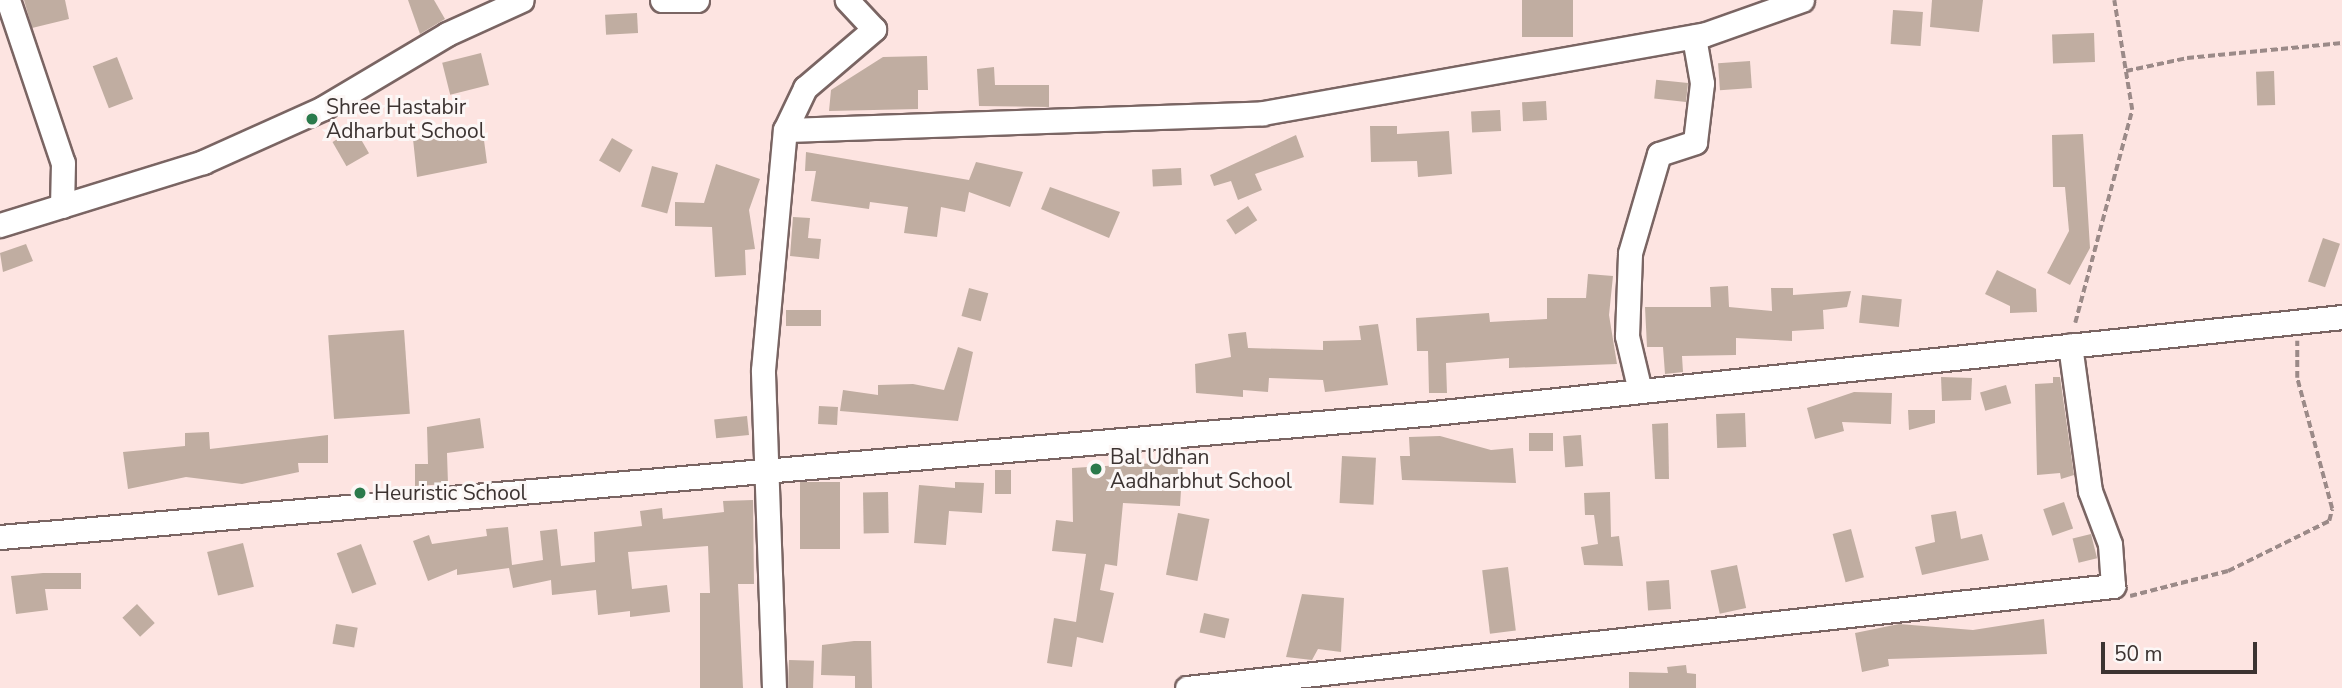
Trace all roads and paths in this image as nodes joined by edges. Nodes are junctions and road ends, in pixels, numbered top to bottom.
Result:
1 (8, 0) edge
2 (522, 0) edge
3 (662, 0) edge
4 (697, 0) edge
5 (847, 0) edge
6 (1802, 0) edge
7 (2114, 0) edge
8 (1694, 37) junction
9 (2342, 43) edge
10 (2126, 71) junction
11 (785, 130) junction
12 (62, 206) junction
13 (0, 225) edge
14 (2342, 317) edge
15 (2296, 321) junction
16 (2070, 345) junction
17 (1640, 391) junction
18 (771, 471) junction
19 (0, 537) edge
20 (2120, 599) dead end
21 (774, 688) edge
22 (1187, 688) edge

1 - 12 street
2 - 12 street
3 - 4 street
5 - 11 street
6 - 8 street
7 - 10 path
8 - 11 street
8 - 17 street
9 - 10 path
10 - 16 path
11 - 18 street
12 - 13 street
14 - 15 street
15 - 16 street
15 - 20 path
16 - 17 street
16 - 22 street
17 - 18 street
18 - 19 street
18 - 21 street

